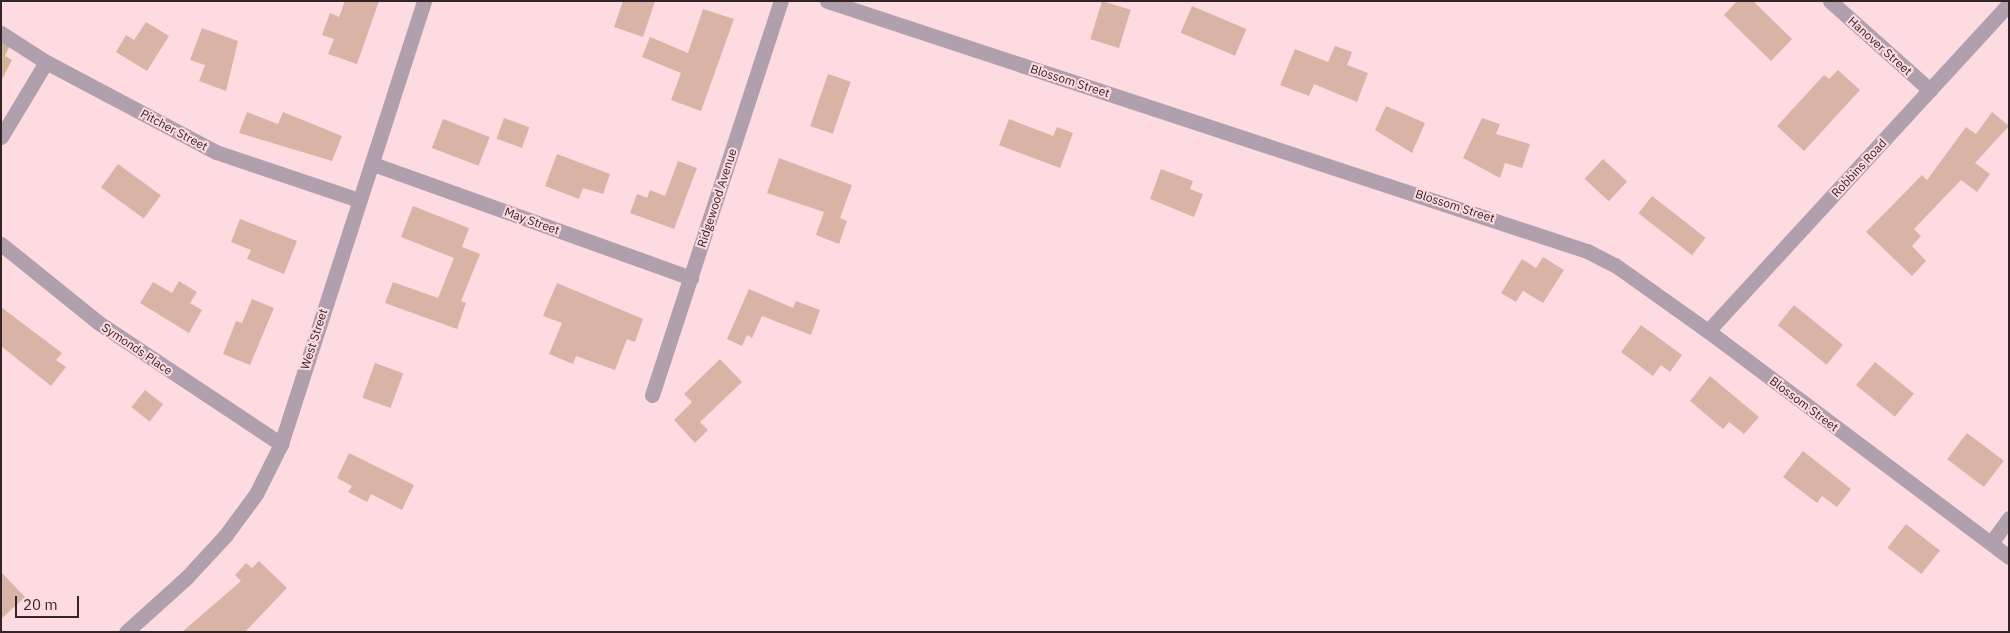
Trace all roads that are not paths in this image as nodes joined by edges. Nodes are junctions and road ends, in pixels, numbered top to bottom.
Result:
1 (424, 1) edge
2 (781, 1) edge
3 (827, 1) edge
4 (1830, 1) edge
5 (2009, 4) edge
6 (1, 33) edge
7 (46, 62) junction
8 (1930, 90) junction
9 (1, 137) edge
10 (373, 164) junction
11 (359, 200) junction
12 (1, 244) edge
13 (691, 278) junction
14 (1708, 331) junction
15 (652, 395) dead end
16 (281, 444) junction
17 (2009, 518) edge
18 (1991, 543) junction
19 (2009, 557) edge
20 (126, 632) edge

1 - 10 street, West Street
2 - 13 street, Ridgewood Avenue
3 - 14 street, Blossom Street
4 - 8 street, Hanover Street
5 - 8 street, Robbins Road
6 - 7 street, Pitcher Street
7 - 9 street
7 - 11 street, Pitcher Street
8 - 14 street, Robbins Road
10 - 11 street, West Street
10 - 13 street, May Street
11 - 16 street, West Street
12 - 16 street, Symonds Place
13 - 15 street, Ridgewood Avenue
14 - 18 street, Blossom Street
16 - 20 street, West Street
17 - 18 street
18 - 19 street, Blossom Street

